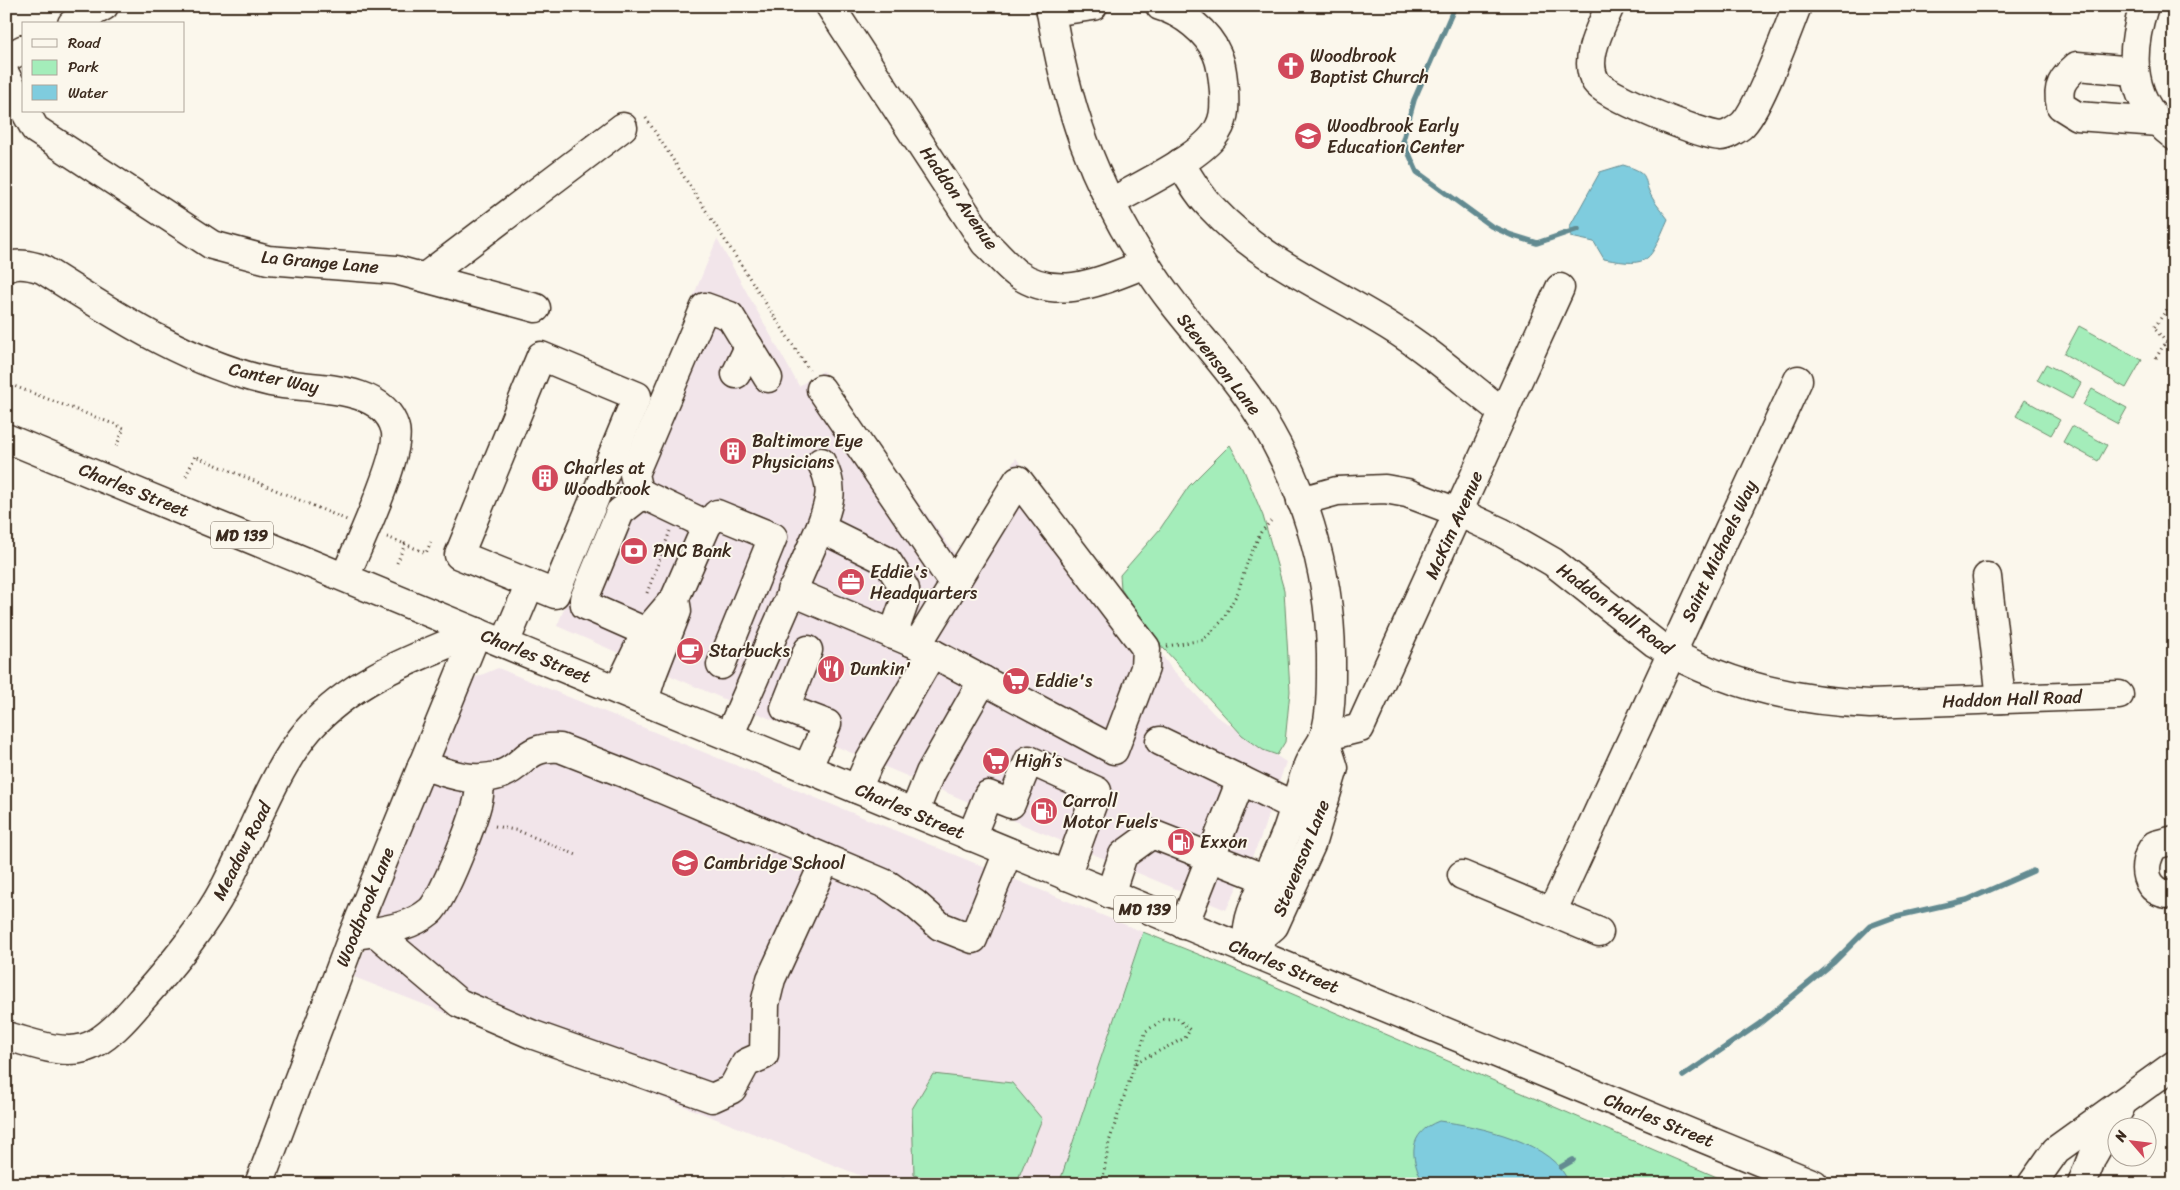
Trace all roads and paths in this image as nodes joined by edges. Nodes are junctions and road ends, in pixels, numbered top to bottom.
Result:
1 (104, 6) edge
2 (830, 6) edge
3 (1093, 6) edge
4 (1610, 6) edge
5 (1798, 6) edge
6 (2144, 6) edge
7 (1166, 7) edge
8 (1051, 9) edge
9 (76, 22) edge
10 (22, 50) edge
11 (6, 58) edge
12 (2134, 71) junction
13 (6, 76) edge
14 (22, 106) edge
15 (25, 112) edge
16 (632, 119) joint
17 (2166, 129) edge
18 (1180, 163) junction
19 (1110, 203) junction
20 (1145, 264) junction
21 (6, 268) edge
22 (426, 278) junction
23 (1560, 288) dead end
24 (2174, 299) edge
25 (536, 308) dead end
26 (749, 347) junction
27 (2156, 358) dead end
28 (736, 374) dead end
29 (768, 378) dead end
30 (1798, 380) dead end
31 (6, 384) edge
32 (821, 389) joint
33 (1504, 413) junction
34 (6, 438) edge
35 (116, 447) dead end
36 (821, 462) dead end
37 (186, 476) dead end
38 (643, 494) junction
39 (1301, 501) junction
40 (1460, 513) junction
41 (1271, 520) dead end
42 (707, 525) junction
43 (365, 528) junction
44 (820, 528) junction
45 (431, 542) dead end
46 (405, 544) junction
47 (397, 563) dead end
48 (345, 577) junction
49 (1987, 577) dead end
50 (530, 584) junction
51 (954, 584) junction
52 (792, 591) junction
53 (675, 598) junction
54 (477, 632) junction
55 (646, 632) junction
56 (505, 643) junction
57 (914, 644) junction
58 (1146, 648) junction
59 (808, 650) dead end
60 (1672, 654) junction
61 (721, 664) dead end
62 (982, 680) junction
63 (618, 690) junction
64 (2119, 695) dead end
65 (2001, 700) junction
66 (644, 701) junction
67 (729, 736) junction
68 (1324, 737) junction
69 (1160, 741) dead end
70 (422, 765) junction
71 (808, 769) junction
72 (479, 779) junction
73 (1241, 780) junction
74 (857, 789) junction
75 (1296, 807) junction
76 (914, 813) junction
77 (473, 816) junction
78 (971, 836) junction
79 (2174, 840) edge
80 (1008, 852) junction
81 (578, 856) dead end
82 (1210, 857) junction
83 (826, 859) junction
84 (1462, 875) dead end
85 (1066, 876) junction
86 (1266, 879) junction
87 (1110, 894) junction
88 (2174, 894) edge
89 (1552, 912) junction
90 (1184, 925) junction
91 (1599, 932) dead end
92 (364, 933) junction
93 (1246, 950) junction
94 (6, 1036) edge
95 (1135, 1063) junction
96 (2174, 1065) edge
97 (2123, 1102) junction
98 (259, 1184) edge
99 (1102, 1184) edge
100 (1814, 1184) edge
101 (2032, 1184) edge
102 (2082, 1184) edge

1 - 9 street
2 - 20 street, Haddon Avenue
3 - 8 street
4 - 5 street
6 - 12 street
7 - 18 street
8 - 19 street, Stevenson Lane
10 - 11 street
12 - 17 street
12 - 17 street
13 - 14 street, La Grange Lane
15 - 22 street, La Grange Lane
16 - 22 street
16 - 32 path
18 - 19 street
18 - 33 street
19 - 20 street, Stevenson Lane
20 - 39 street, Stevenson Lane
21 - 43 street, Canter Way
22 - 25 street, La Grange Lane
23 - 33 street, McKim Avenue
24 - 27 path
26 - 28 street
26 - 29 street
26 - 38 street
30 - 60 street, Saint Michaels Way
31 - 35 path
32 - 51 street
33 - 40 street, McKim Avenue
34 - 48 street, Charles Street / MD 139
36 - 44 street
37 - 43 path
38 - 42 street
38 - 55 street
39 - 40 street, Haddon Hall Road
39 - 68 street, Stevenson Lane
40 - 60 street, Haddon Hall Road
40 - 68 street, McKim Avenue
41 - 58 path
42 - 53 street
42 - 61 street
43 - 46 path
43 - 48 street, Canter Way
44 - 52 street
44 - 57 street
45 - 46 path
46 - 47 path
48 - 54 street, Charles Street / MD 139
49 - 65 street
50 - 50 street
50 - 56 street
51 - 57 street
51 - 58 street
52 - 57 street
52 - 67 street
53 - 55 street
53 - 66 street
54 - 56 street, Charles Street / MD 139
54 - 70 street, Woodbrook Lane
54 - 94 street, Meadow Road
55 - 63 street
56 - 63 street, Charles Street / MD 139
57 - 62 street
57 - 74 street
58 - 62 street
59 - 71 street
60 - 65 street, Haddon Hall Road
60 - 89 street, Saint Michaels Way
62 - 76 street
63 - 66 street, Charles Street / MD 139
64 - 65 street, Haddon Hall Road
66 - 67 street, Charles Street / MD 139
67 - 71 street, Charles Street / MD 139
68 - 75 street, Stevenson Lane
68 - 93 street, Stevenson Lane
69 - 73 street
70 - 72 street
70 - 92 street, Woodbrook Lane
71 - 74 street, Charles Street / MD 139
72 - 77 street
72 - 83 street
73 - 75 street
73 - 82 street
74 - 76 street, Charles Street / MD 139
75 - 86 street, Stevenson Lane
76 - 78 street, Charles Street / MD 139
77 - 81 path
77 - 92 street
78 - 80 street, Charles Street / MD 139
78 - 85 street
79 - 88 street
80 - 83 street
80 - 85 street, Charles Street / MD 139
82 - 86 street
82 - 87 street
82 - 90 street
83 - 92 street
84 - 89 street
85 - 87 street, Charles Street / MD 139
86 - 93 street, Stevenson Lane
87 - 90 street, Charles Street / MD 139
89 - 91 street
90 - 93 street, Charles Street / MD 139
92 - 98 street, Woodbrook Lane
93 - 100 street, Charles Street / MD 139
95 - 95 path
95 - 99 path
96 - 97 street
97 - 101 street
97 - 102 street

